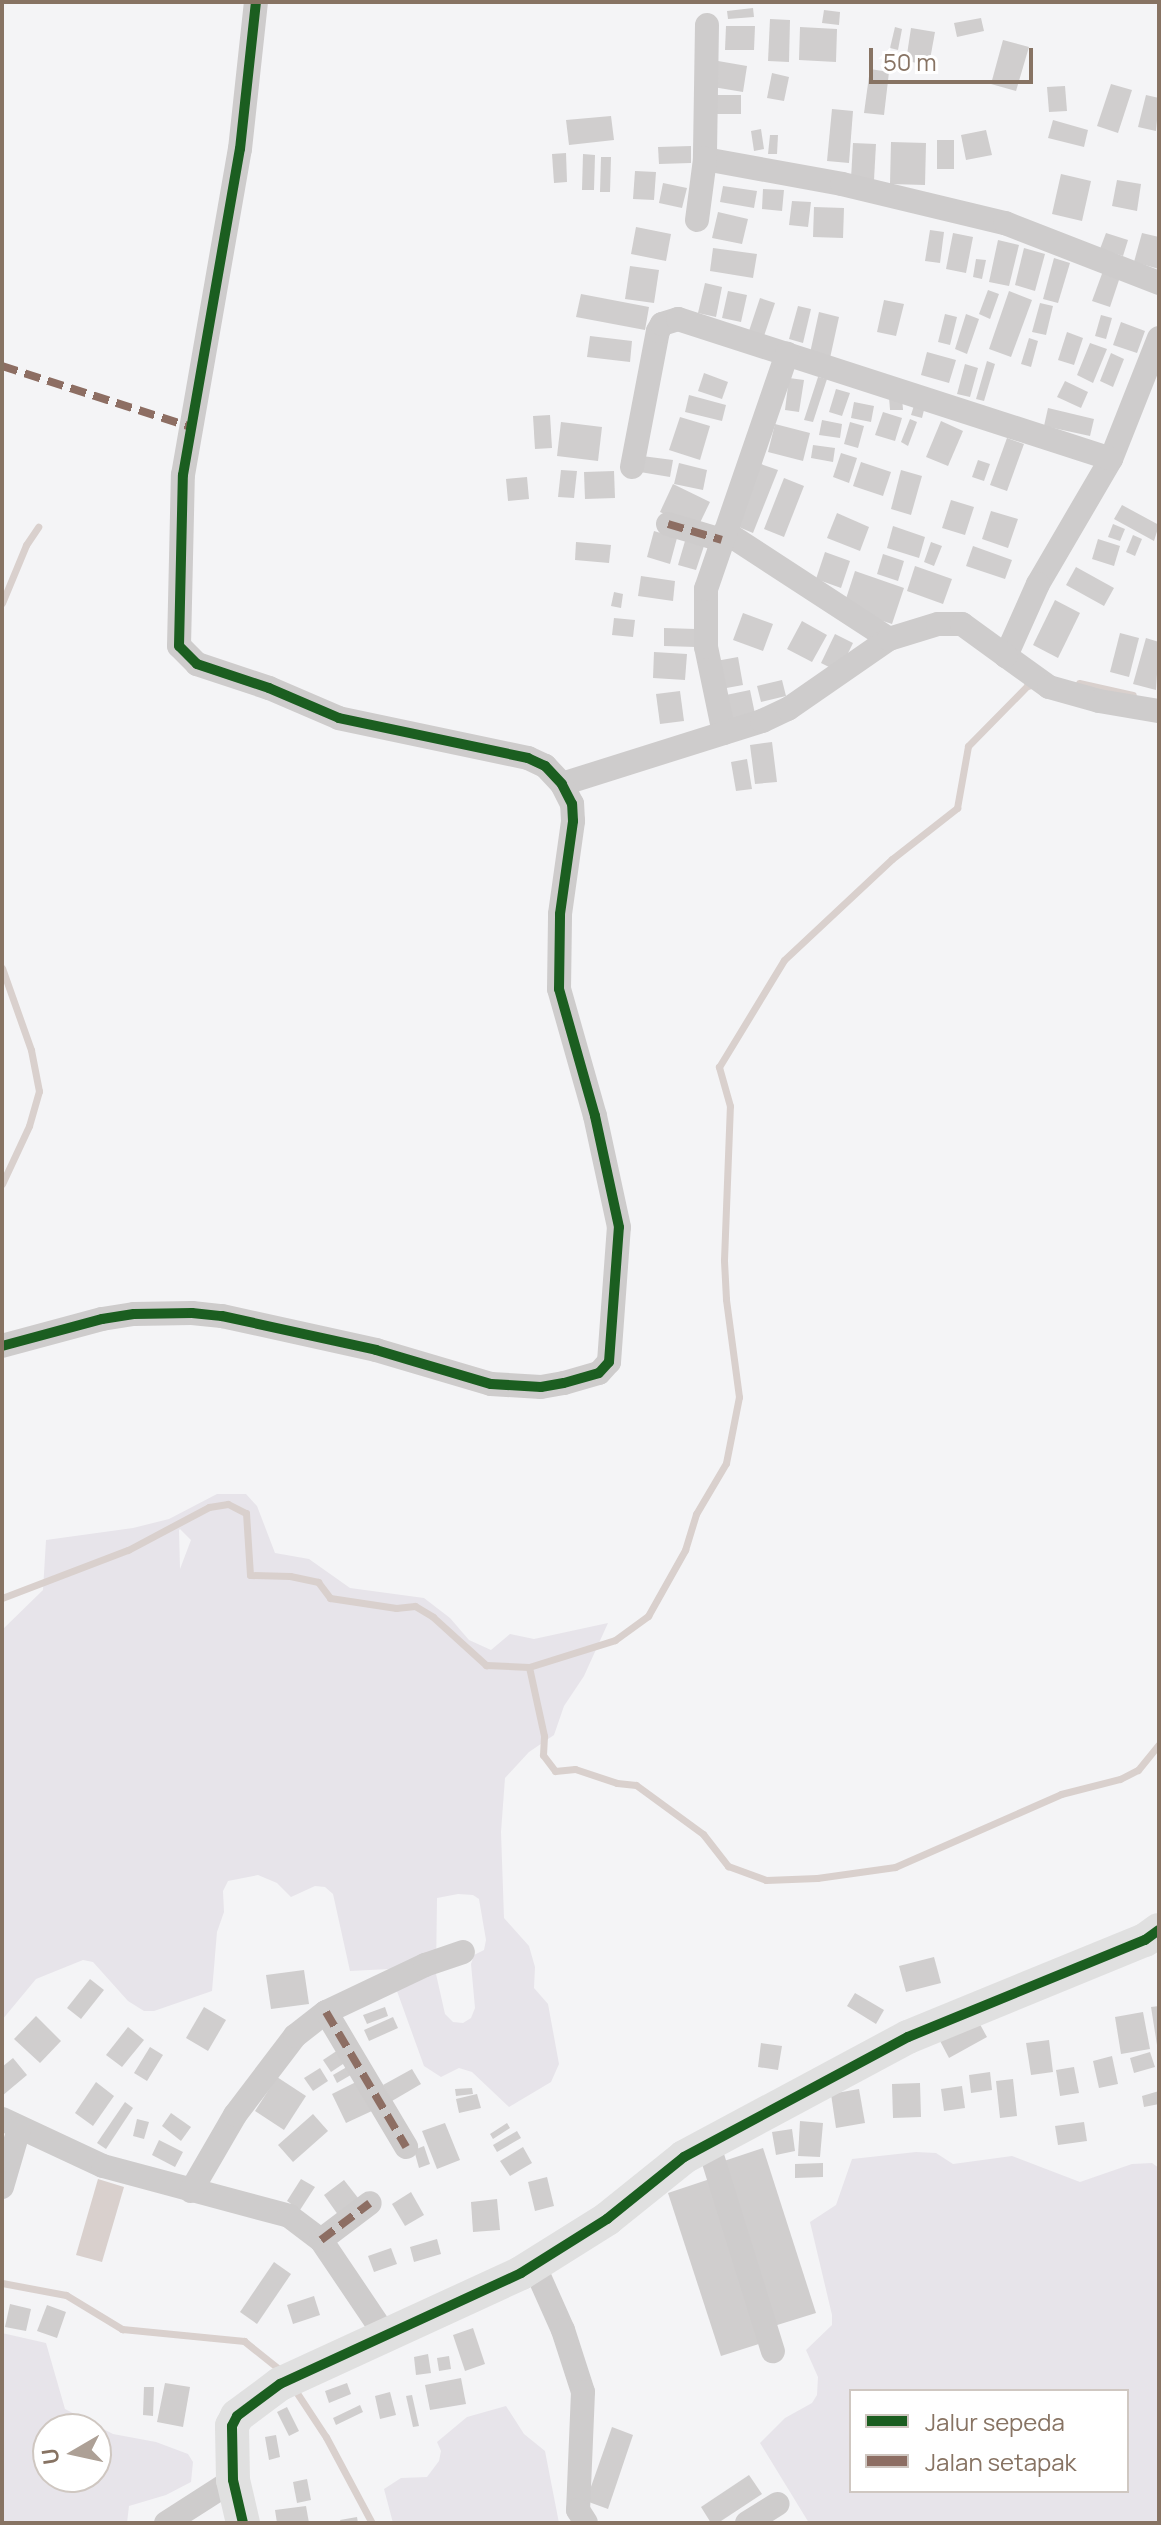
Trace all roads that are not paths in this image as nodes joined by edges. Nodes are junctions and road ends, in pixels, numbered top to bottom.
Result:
1 (256, 2) edge
2 (707, 25) dead end
3 (705, 159) junction
4 (697, 220) dead end
5 (1159, 283) edge
6 (1159, 338) edge
7 (787, 354) junction
8 (1111, 459) junction
9 (632, 467) dead end
10 (668, 524) dead end
11 (723, 536) junction
12 (889, 639) junction
13 (1006, 656) junction
14 (1159, 711) edge
15 (724, 733) junction
16 (562, 784) junction
17 (2, 1346) edge
18 (1159, 1930) edge
19 (463, 1952) dead end
20 (326, 2012) junction
21 (10, 2124) edge
22 (709, 2146) junction
23 (406, 2147) dead end
24 (2, 2187) edge
25 (191, 2191) junction
26 (370, 2203) dead end
27 (321, 2240) junction
28 (534, 2265) junction
29 (385, 2335) junction
30 (773, 2351) dead end
31 (233, 2480) junction
32 (777, 2504) dead end
33 (166, 2523) edge
34 (243, 2523) edge
35 (586, 2523) edge
36 (747, 2523) edge

1 - 16 street
2 - 3 street
3 - 4 street
3 - 5 street
6 - 8 street
7 - 8 street
7 - 9 street
7 - 11 street
8 - 13 street
10 - 11 street
11 - 12 street
11 - 15 street
12 - 13 street
12 - 15 street
13 - 14 street
15 - 16 street
16 - 17 street
18 - 22 street
19 - 20 street
20 - 23 street
20 - 25 street
21 - 24 street
21 - 25 street
22 - 28 street
22 - 30 street
25 - 27 street
26 - 27 street
27 - 29 street
28 - 29 street
28 - 35 street
29 - 31 street
31 - 33 street
31 - 34 street
32 - 36 street

